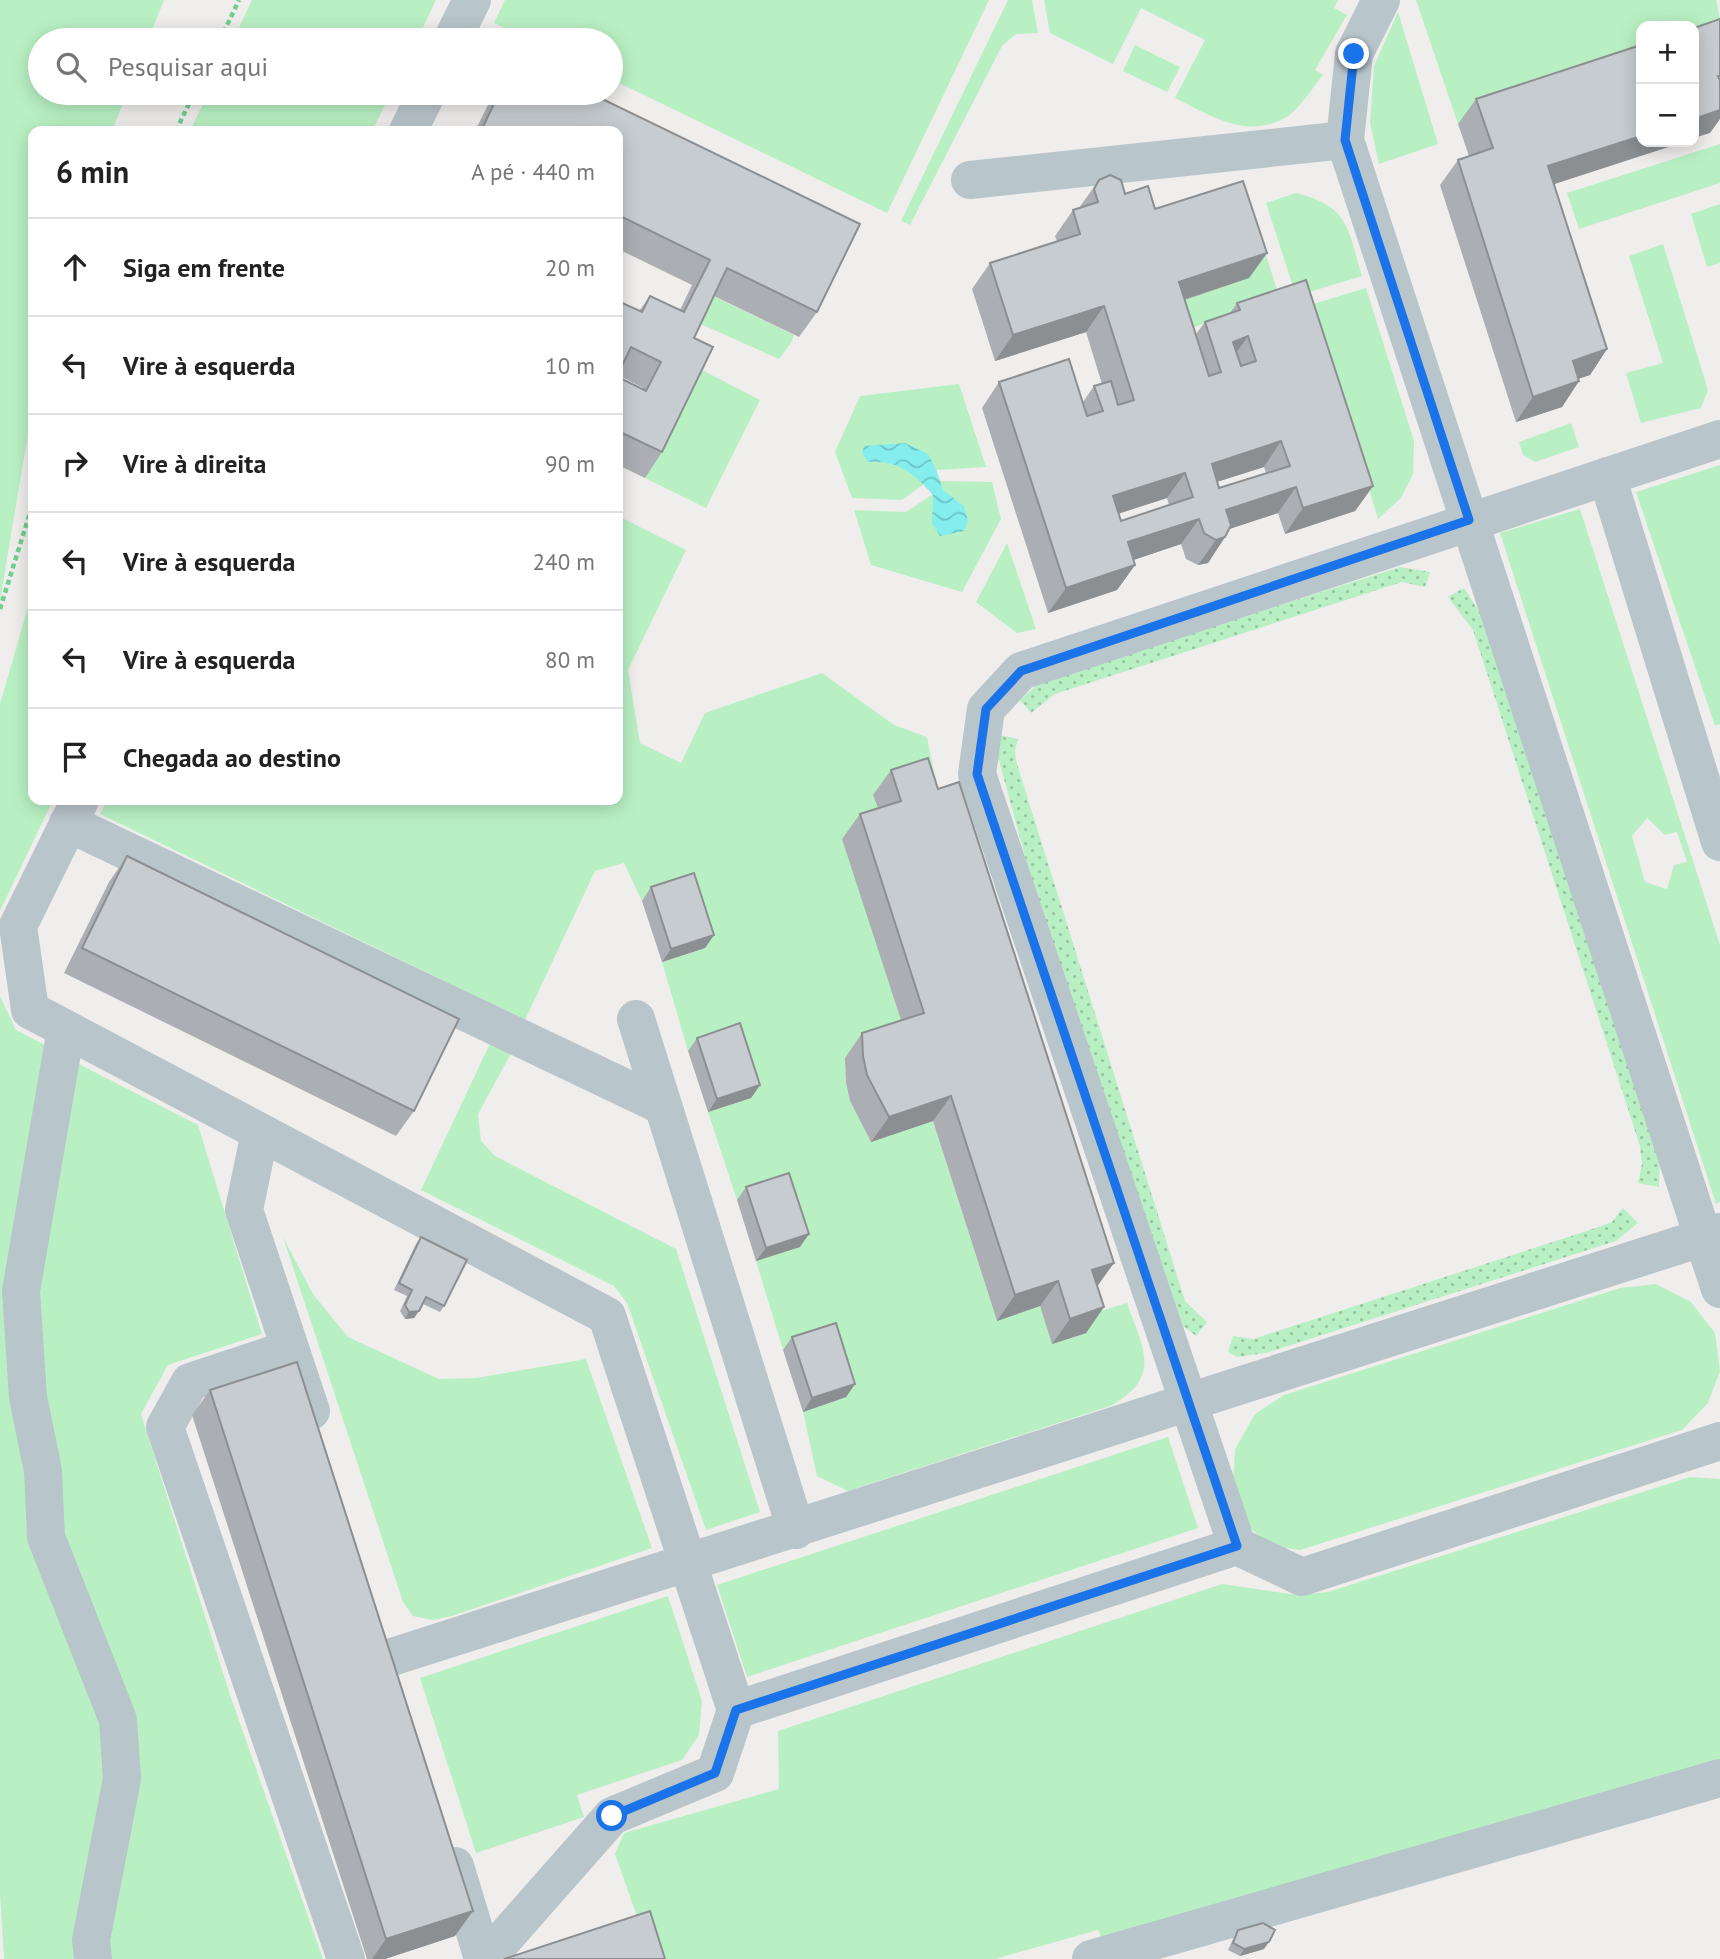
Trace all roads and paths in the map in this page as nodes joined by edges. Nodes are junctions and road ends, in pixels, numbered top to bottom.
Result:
1 (239, 0) edge
2 (472, 0) edge
3 (1381, 0) edge
4 (226, 28) edge
5 (459, 28) edge
6 (188, 105) edge
7 (421, 105) edge
8 (178, 126) edge
9 (410, 126) edge
10 (1345, 140) junction
11 (970, 180) dead end
12 (1720, 439) edge
13 (1607, 476) junction
14 (28, 519) edge
15 (1469, 520) junction
16 (0, 609) edge
17 (1711, 777) edge
18 (74, 811) edge
19 (1720, 842) edge
20 (636, 1020) dead end
21 (66, 1029) junction
22 (663, 1106) junction
23 (260, 1132) junction
24 (1712, 1235) edge
25 (1720, 1289) edge
26 (290, 1349) junction
27 (1189, 1403) junction
28 (320, 1439) edge
29 (1720, 1441) edge
30 (796, 1530) junction
31 (1237, 1546) junction
32 (688, 1564) junction
33 (379, 1619) edge
34 (736, 1710) junction
35 (1720, 1778) edge
36 (444, 1828) edge
37 (93, 1959) edge
38 (346, 1959) edge
39 (484, 1959) edge
40 (1091, 1959) edge

1 - 4 path
2 - 5 lane
3 - 10 lane
6 - 8 path
7 - 9 lane
10 - 11 lane
10 - 15 lane
12 - 13 lane
13 - 15 lane
13 - 17 lane
14 - 16 path
15 - 24 lane
15 - 27 lane
17 - 19 lane
18 - 21 lane
18 - 22 lane
20 - 22 lane
21 - 23 lane
21 - 37 lane
22 - 30 lane
23 - 26 lane
23 - 32 lane
24 - 25 lane
24 - 27 lane
26 - 28 lane
26 - 38 lane
27 - 30 lane
27 - 31 lane
29 - 31 lane
30 - 32 lane
31 - 34 lane
32 - 33 lane
32 - 34 lane
34 - 39 lane
35 - 40 lane
36 - 39 lane

